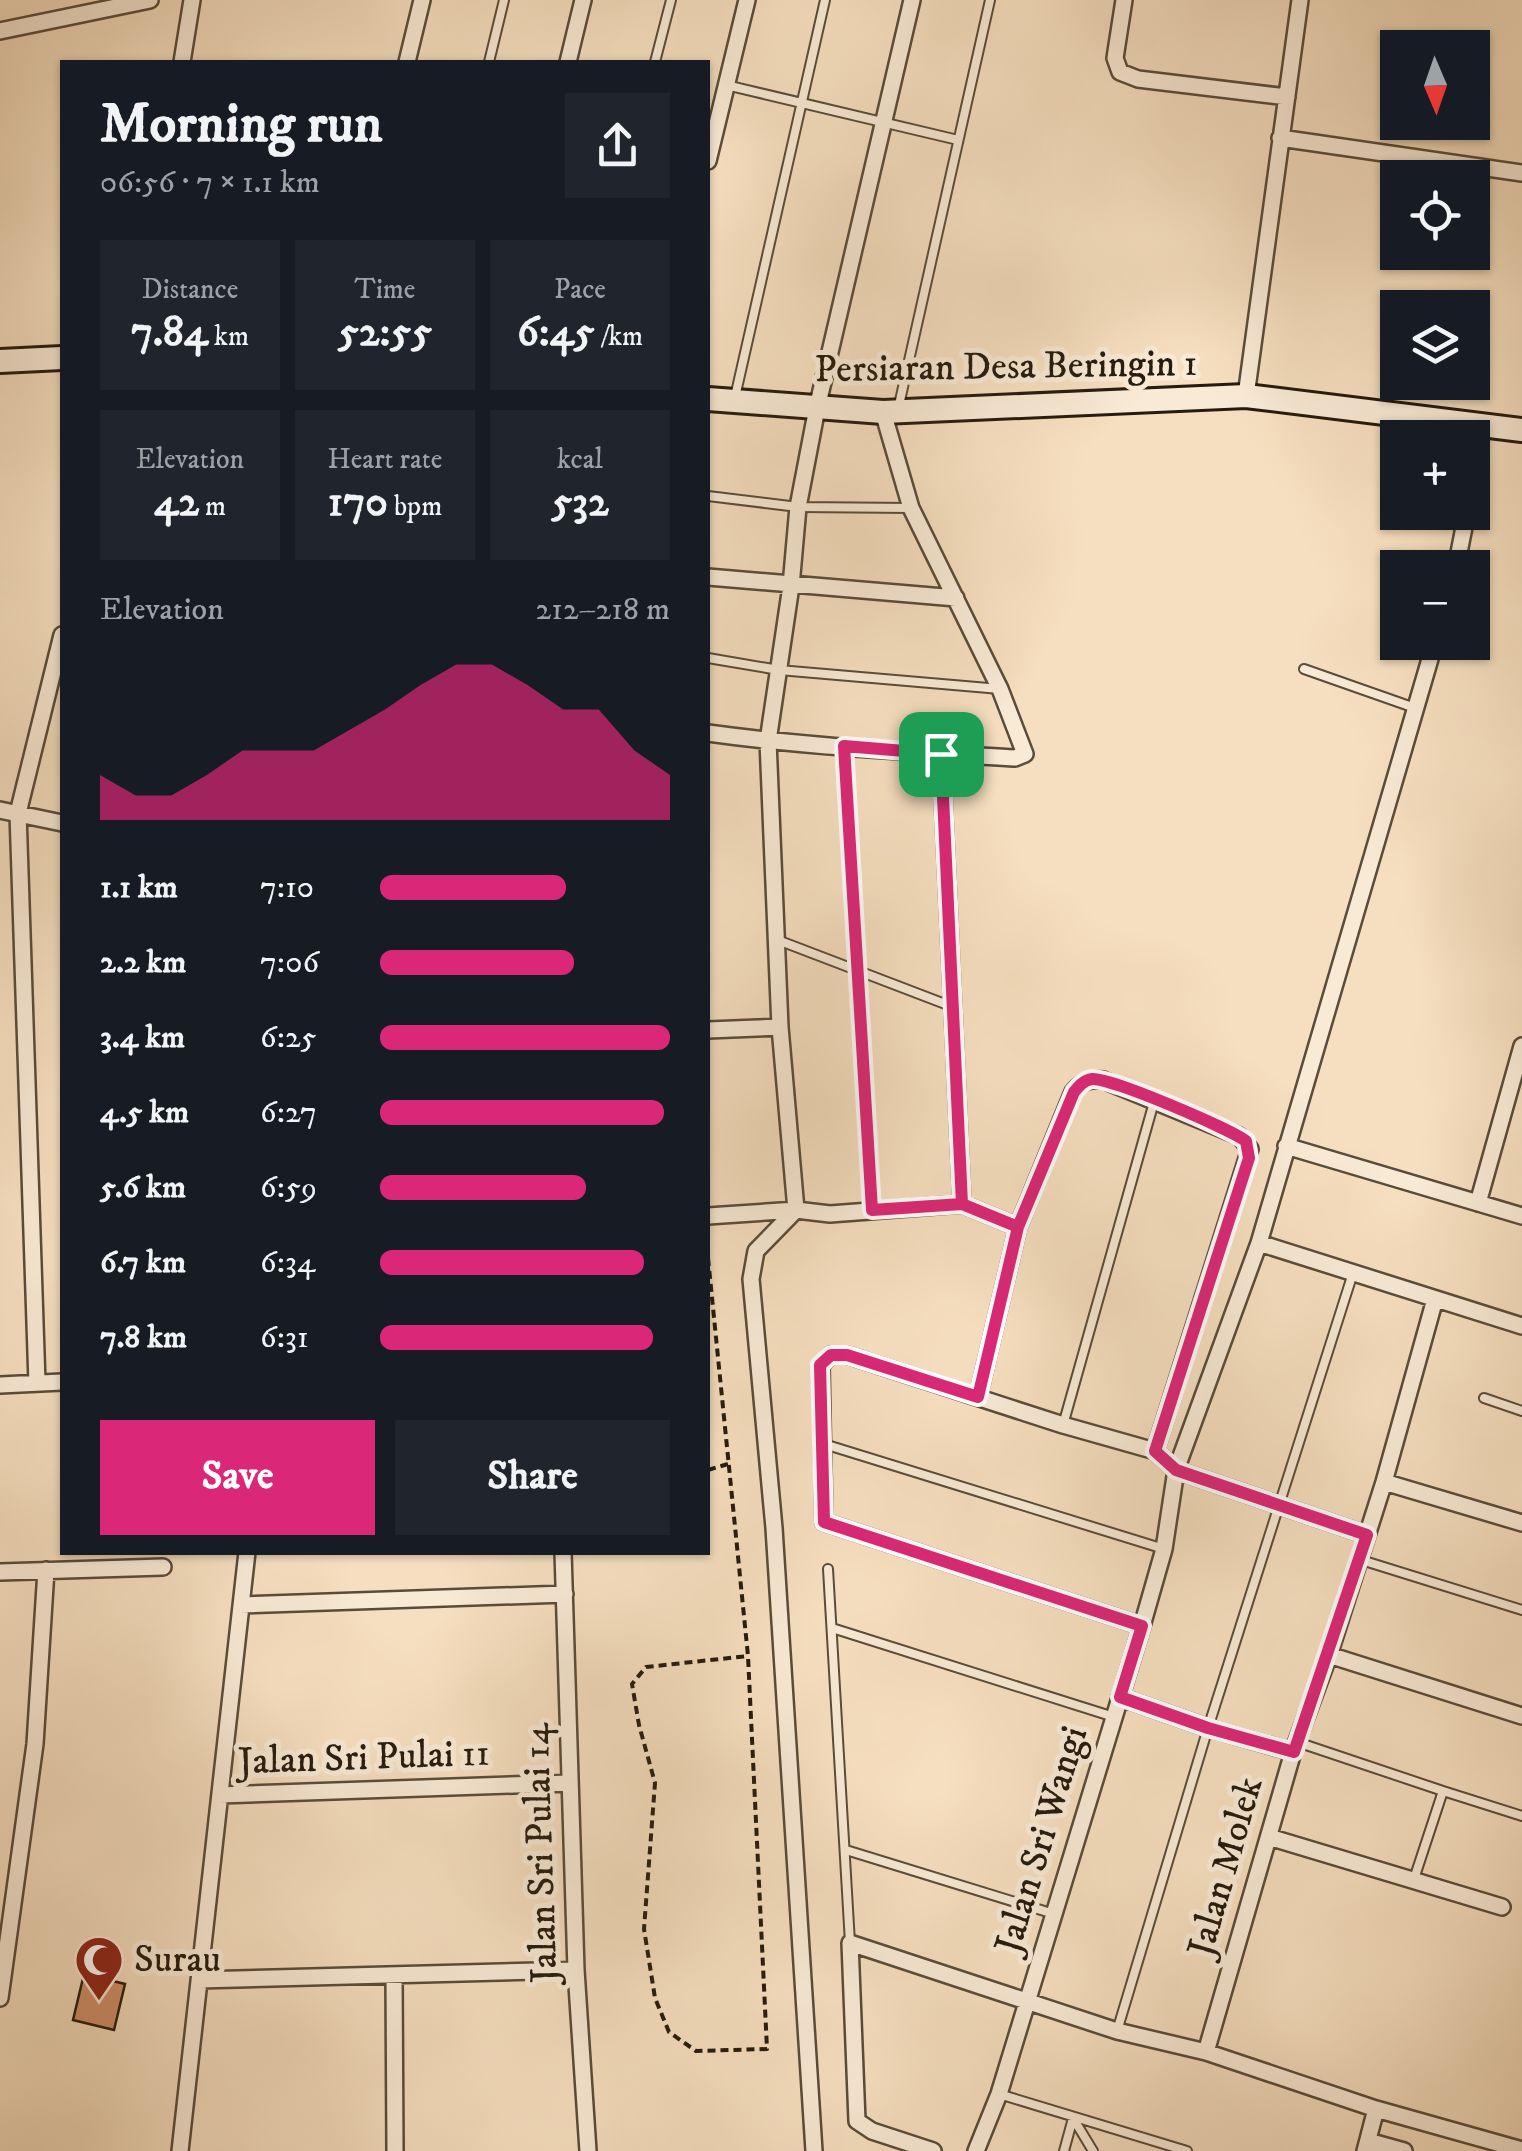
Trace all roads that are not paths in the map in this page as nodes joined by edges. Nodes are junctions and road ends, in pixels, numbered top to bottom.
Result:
1 (150, 0) edge
2 (192, 0) edge
3 (422, 0) edge
4 (504, 0) edge
5 (583, 0) edge
6 (671, 0) edge
7 (747, 0) edge
8 (825, 0) edge
9 (912, 0) edge
10 (990, 0) edge
11 (1124, 0) edge
12 (1300, 0) edge
13 (0, 31) edge
14 (182, 60) edge
15 (407, 60) edge
16 (489, 60) edge
17 (568, 60) edge
18 (656, 60) edge
19 (726, 85) junction
20 (1287, 97) junction
21 (801, 101) junction
22 (884, 123) junction
23 (711, 132) edge
24 (1280, 138) junction
25 (958, 140) junction
26 (1522, 173) edge
27 (60, 358) edge
28 (0, 361) edge
29 (1246, 396) junction
30 (710, 399) edge
31 (734, 402) junction
32 (817, 408) junction
33 (890, 412) junction
34 (1436, 420) edge
35 (1490, 427) edge
36 (1522, 430) edge
37 (710, 496) edge
38 (798, 507) junction
39 (911, 508) junction
40 (710, 577) edge
41 (791, 586) junction
42 (956, 598) junction
43 (60, 643) edge
44 (710, 658) edge
45 (1430, 660) edge
46 (1304, 669) dead end
47 (779, 670) junction
48 (1000, 689) junction
49 (1415, 708) junction
50 (710, 733) edge
51 (768, 741) junction
52 (844, 746) junction
53 (941, 754) junction
54 (0, 810) edge
55 (18, 814) junction
56 (60, 823) edge
57 (775, 939) junction
58 (860, 974) junction
59 (953, 1007) junction
60 (780, 1028) junction
61 (710, 1030) edge
62 (1522, 1046) edge
63 (1154, 1100) junction
64 (1286, 1146) junction
65 (1478, 1203) junction
66 (962, 1204) junction
67 (796, 1210) junction
68 (872, 1210) junction
69 (710, 1216) edge
70 (1522, 1216) edge
71 (1018, 1227) junction
72 (1259, 1243) junction
73 (1354, 1273) junction
74 (1435, 1300) junction
75 (1522, 1326) edge
76 (60, 1382) edge
77 (37, 1383) junction
78 (0, 1384) edge
79 (978, 1397) junction
80 (1484, 1398) dead end
81 (1522, 1411) edge
82 (1062, 1425) junction
83 (822, 1443) junction
84 (1155, 1451) junction
85 (1176, 1470) junction
86 (1384, 1482) junction
87 (1279, 1507) junction
88 (1522, 1523) edge
89 (1367, 1535) junction
90 (1164, 1549) junction
91 (248, 1555) edge
92 (564, 1555) edge
93 (1358, 1559) junction
94 (164, 1567) dead end
95 (828, 1569) dead end
96 (46, 1570) junction
97 (0, 1572) edge
98 (565, 1594) junction
99 (242, 1606) junction
100 (1522, 1610) edge
101 (1142, 1626) junction
102 (832, 1628) junction
103 (1328, 1655) junction
104 (1120, 1697) junction
105 (1522, 1716) edge
106 (1114, 1717) junction
107 (1208, 1728) junction
108 (1295, 1747) junction
109 (570, 1783) junction
110 (1443, 1791) junction
111 (220, 1795) junction
112 (1522, 1816) edge
113 (1269, 1837) junction
114 (846, 1850) junction
115 (1414, 1879) junction
116 (1502, 1907) dead end
117 (1054, 1914) junction
118 (850, 1943) junction
119 (576, 1970) junction
120 (394, 1975) junction
121 (199, 1980) junction
122 (0, 1998) edge
123 (1025, 2002) junction
124 (1117, 2031) junction
125 (1206, 2052) junction
126 (999, 2094) junction
127 (1376, 2109) junction
128 (1073, 2118) junction
129 (1367, 2146) edge
130 (1522, 2150) edge
131 (180, 2151) edge
132 (395, 2151) edge
133 (588, 2151) edge
134 (814, 2151) edge
135 (933, 2151) edge
136 (976, 2151) edge
137 (1064, 2151) edge
138 (1093, 2151) edge
139 (1187, 2151) edge
140 (1404, 2151) edge

1 - 13 street
2 - 14 street
3 - 15 street
4 - 16 lane
5 - 17 street
6 - 18 lane
7 - 19 street
8 - 21 lane
9 - 22 street
10 - 25 lane
11 - 20 street
12 - 20 street
19 - 21 lane
19 - 23 street
20 - 24 street
21 - 22 lane
21 - 31 lane
22 - 25 lane
22 - 32 street
24 - 26 street
24 - 29 street
25 - 33 lane
27 - 28 main road
29 - 33 main road, Persiaran Desa Beringin 1
29 - 34 main road, Persiaran Desa Beringin 1
30 - 31 main road, Persiaran Desa Beringin 1
31 - 32 main road, Persiaran Desa Beringin 1
32 - 33 main road, Persiaran Desa Beringin 1
32 - 38 street
33 - 39 street
35 - 36 main road, Persiaran Desa Beringin 1
37 - 38 lane
38 - 39 lane
38 - 41 street
39 - 42 street
40 - 41 street
41 - 42 street
41 - 47 street
42 - 48 street
43 - 55 street
44 - 47 lane
45 - 49 street, Jalan Sri Wangi
46 - 49 lane
47 - 48 lane
47 - 51 street
48 - 53 street
49 - 64 street, Jalan Sri Wangi
50 - 51 street
51 - 52 street
51 - 57 street
52 - 53 street
52 - 58 lane
53 - 59 street
54 - 55 street
55 - 56 street
55 - 77 street
57 - 58 lane
57 - 60 street
58 - 59 lane
58 - 68 lane
59 - 66 street
60 - 61 street
60 - 67 street
62 - 65 street
63 - 71 street
63 - 82 lane
63 - 84 street
64 - 65 street
64 - 72 street, Jalan Sri Wangi
65 - 70 street
66 - 68 street
66 - 71 street
67 - 68 street
67 - 69 street
67 - 134 street
71 - 79 street
72 - 73 street
72 - 85 street, Jalan Sri Wangi
73 - 74 street
73 - 87 lane
74 - 75 street
74 - 86 street, Jalan Molek
76 - 77 street
77 - 78 street
79 - 82 street
79 - 83 street
80 - 81 lane
82 - 84 street
83 - 90 lane
83 - 101 street
84 - 85 street
85 - 87 street
85 - 90 street, Jalan Sri Wangi
86 - 88 street
86 - 89 street, Jalan Molek
87 - 89 street
87 - 107 lane
89 - 93 street, Jalan Molek
90 - 101 street, Jalan Sri Wangi
91 - 99 street
92 - 98 street, Jalan Sri Pulai 14
93 - 100 lane
93 - 103 street, Jalan Molek
94 - 96 street
95 - 102 lane
96 - 97 street
96 - 122 street
98 - 99 street
98 - 109 street, Jalan Sri Pulai 14
99 - 111 street
101 - 104 street, Jalan Sri Wangi
102 - 106 lane
102 - 114 lane
103 - 105 street
103 - 108 street, Jalan Molek
104 - 106 street, Jalan Sri Wangi
104 - 107 street
106 - 117 street, Jalan Sri Wangi
107 - 108 street
107 - 124 lane
108 - 110 lane
108 - 113 street, Jalan Molek
109 - 111 street, Jalan Sri Pulai 11
109 - 119 street, Jalan Sri Pulai 14
110 - 112 lane
110 - 115 lane
111 - 121 street
113 - 115 street
113 - 125 street, Jalan Molek
114 - 117 lane
114 - 118 lane
115 - 116 street
117 - 123 street, Jalan Sri Wangi
118 - 123 street
118 - 135 street
119 - 120 street
119 - 133 street, Jalan Sri Pulai 14
120 - 121 street
120 - 132 street
121 - 131 street
123 - 124 street
123 - 126 street, Jalan Sri Wangi
124 - 125 street
125 - 127 street
126 - 128 lane
126 - 136 street, Jalan Sri Wangi
127 - 129 street
127 - 130 street
128 - 137 lane
128 - 138 lane
128 - 139 lane
129 - 140 street

